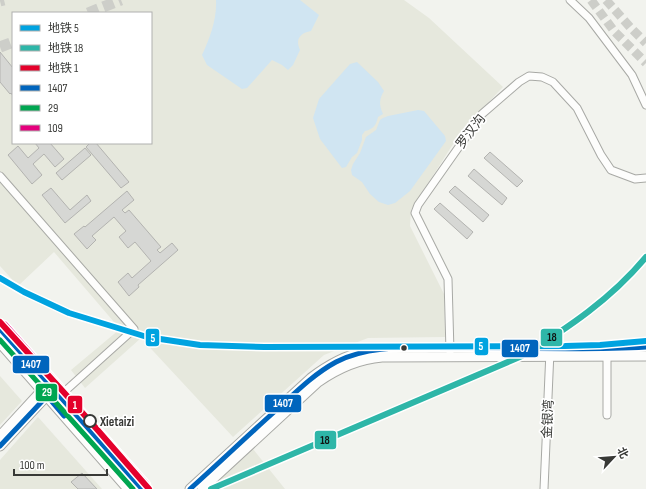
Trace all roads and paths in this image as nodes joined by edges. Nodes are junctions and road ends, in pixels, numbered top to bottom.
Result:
1 (570, 0) edge
2 (646, 105) edge
3 (0, 176) edge
4 (646, 178) edge
5 (0, 329) edge
6 (0, 343) edge
7 (646, 347) edge
8 (450, 352) junction
9 (550, 353) junction
10 (646, 356) edge
11 (607, 357) junction
12 (49, 392) junction
13 (60, 396) junction
14 (607, 415) dead end
15 (0, 436) edge
16 (0, 446) edge
17 (128, 489) edge
18 (142, 489) edge
19 (190, 489) edge
20 (202, 489) edge
21 (544, 489) edge

1 - 2 street
3 - 13 street
4 - 8 street, 罗汉沟
5 - 12 main road
6 - 12 main road
7 - 9 main road
8 - 9 main road
8 - 19 main road
8 - 20 main road
9 - 11 main road
9 - 21 street, 金银湾
10 - 11 main road
11 - 14 street
12 - 13 main road
12 - 15 main road
12 - 16 main road
12 - 17 main road
13 - 18 main road

